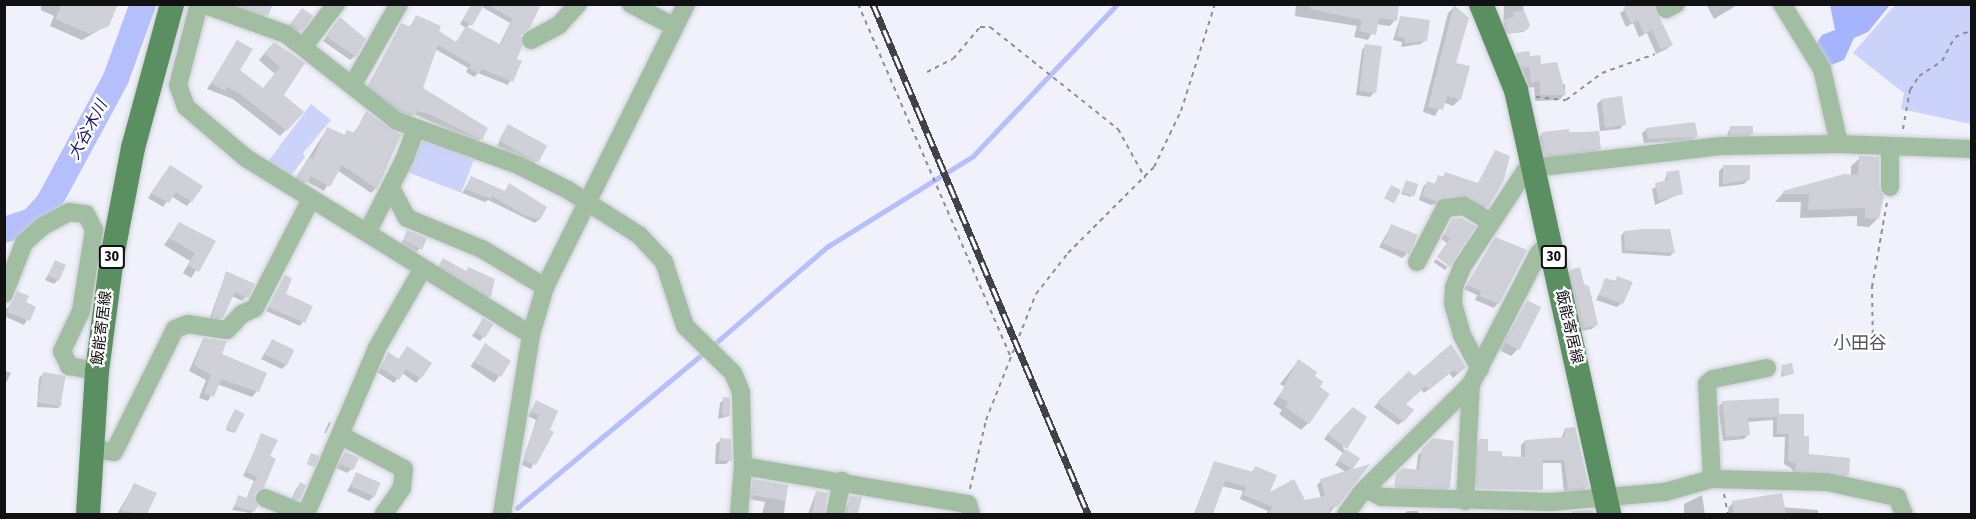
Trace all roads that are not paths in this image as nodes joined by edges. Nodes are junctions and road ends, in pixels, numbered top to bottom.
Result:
1 (172, 4) edge
2 (201, 4) edge
3 (336, 4) edge
4 (399, 4) edge
5 (578, 4) edge
6 (631, 4) edge
7 (686, 4) edge
8 (1481, 4) edge
9 (1664, 4) edge
10 (1676, 4) edge
11 (1782, 4) edge
12 (673, 26) junction
13 (531, 40) dead end
14 (304, 46) junction
15 (352, 86) junction
16 (415, 130) junction
17 (1839, 144) junction
18 (1895, 147) junction
19 (1971, 149) edge
20 (1532, 165) junction
21 (1890, 187) road end
22 (391, 188) junction
23 (311, 199) junction
24 (586, 201) junction
25 (1491, 222) junction
26 (367, 233) junction
27 (1550, 242) junction
28 (1417, 262) dead end
29 (8, 268) edge
30 (423, 268) junction
31 (545, 287) junction
32 (4, 294) edge
33 (531, 335) junction
34 (1767, 368) dead end
35 (97, 371) junction
36 (1475, 376) junction
37 (340, 435) junction
38 (91, 449) junction
39 (743, 466) junction
40 (1715, 479) junction
41 (842, 481) junction
42 (1366, 489) junction
43 (265, 498) dead end
44 (1465, 501) junction
45 (1608, 507) edge
46 (1493, 508) edge
47 (970, 509) edge
48 (88, 514) edge
49 (305, 514) edge
50 (384, 514) edge
51 (502, 514) edge
52 (739, 514) edge
53 (835, 514) edge
54 (1346, 514) edge
55 (1904, 514) edge

1 - 35 main road, 飯能寄居線 / 30
2 - 14 street
2 - 23 street
3 - 14 street
4 - 15 street
5 - 13 street
6 - 12 street
7 - 12 street
8 - 20 main road, 飯能寄居線 / 30
9 - 10 street
11 - 17 street
12 - 24 street
14 - 15 street
15 - 16 street
16 - 22 street
16 - 24 street
17 - 18 street
17 - 20 street
18 - 19 street
18 - 21 street
20 - 25 street
20 - 27 main road, 飯能寄居線 / 30
22 - 26 street
22 - 31 street
23 - 26 street
23 - 38 street
24 - 31 street
24 - 39 street
25 - 28 street
25 - 36 street
26 - 30 street
27 - 36 street
27 - 45 main road, 飯能寄居線 / 30
29 - 32 street
29 - 35 street
30 - 33 street
30 - 37 street
31 - 33 street
33 - 51 street
34 - 40 street
35 - 38 main road, 飯能寄居線 / 30
36 - 42 street
36 - 44 street
37 - 49 street
37 - 50 street
38 - 48 main road, 飯能寄居線 / 30
39 - 41 street
39 - 52 street
40 - 45 street
40 - 55 street
41 - 47 street
41 - 53 street
42 - 44 street
42 - 54 street
43 - 49 street
44 - 46 street
45 - 46 street

